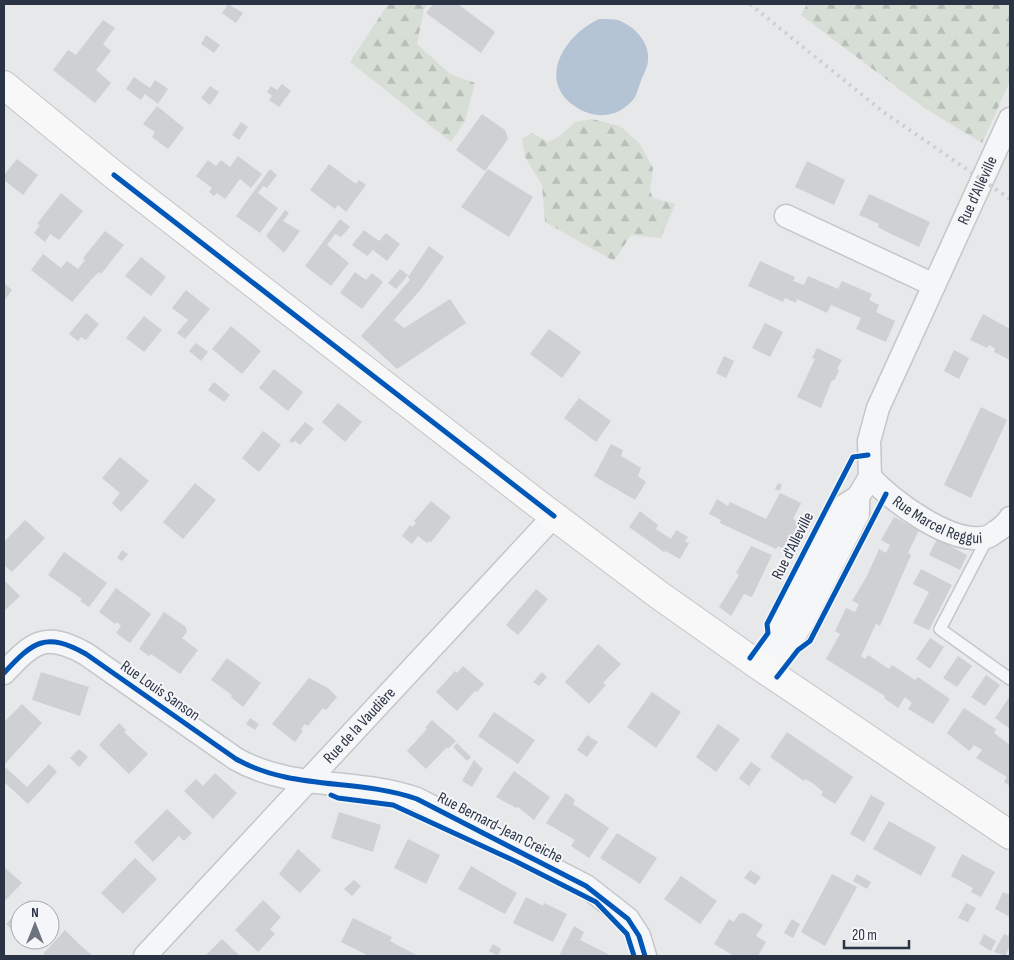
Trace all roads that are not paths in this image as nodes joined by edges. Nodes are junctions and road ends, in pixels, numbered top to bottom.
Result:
1 (4, 85) edge
2 (1010, 120) edge
3 (786, 216) dead end
4 (934, 285) junction
5 (870, 476) junction
6 (554, 516) junction
7 (1010, 518) edge
8 (988, 537) junction
9 (765, 669) junction
10 (4, 673) edge
11 (1010, 679) edge
12 (309, 781) junction
13 (1010, 835) edge
14 (145, 956) edge
15 (645, 956) edge

1 - 6 main road
2 - 4 street, Rue d'Alleville
3 - 4 street
4 - 5 street, Rue d'Alleville
5 - 8 street, Rue Marcel Reggui
5 - 9 street
6 - 9 main road
6 - 12 street, Rue de la Vaudière
7 - 8 street, Rue Marcel Reggui
8 - 11 lane
9 - 13 main road
10 - 12 street, Rue Louis Sanson
12 - 14 street, Rue de la Vaudière
12 - 15 street, Rue Bernard-Jean Creiche

